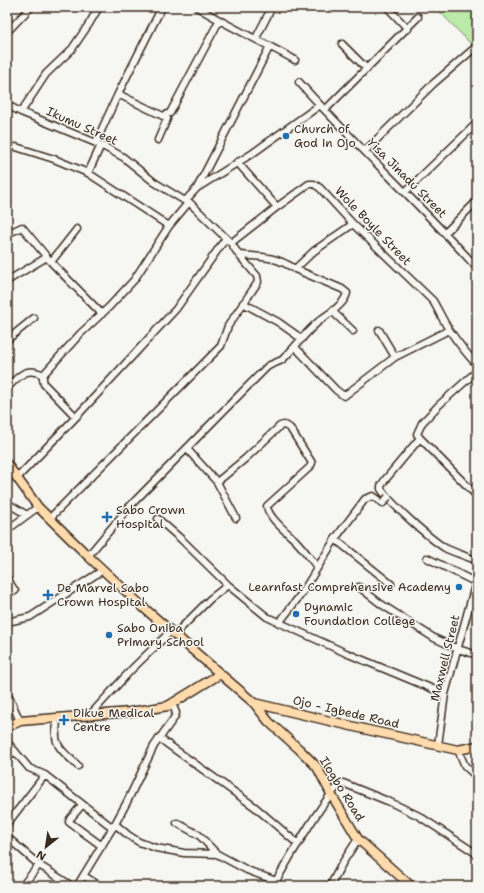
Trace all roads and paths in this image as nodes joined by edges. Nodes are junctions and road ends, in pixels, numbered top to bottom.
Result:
1 (31, 7) edge
2 (99, 7) edge
3 (162, 7) edge
4 (198, 7) edge
5 (272, 7) edge
6 (387, 7) edge
7 (418, 17) dead end
8 (219, 21) junction
9 (408, 29) junction
10 (7, 32) edge
11 (256, 38) junction
12 (342, 44) dead end
13 (270, 46) junction
14 (477, 46) edge
15 (296, 60) dead end
16 (367, 68) junction
17 (299, 82) dead end
18 (118, 94) junction
19 (7, 105) edge
20 (323, 107) junction
21 (20, 112) junction
22 (167, 115) junction
23 (477, 123) edge
24 (158, 140) dead end
25 (98, 143) junction
26 (16, 147) dead end
27 (365, 151) junction
28 (237, 162) junction
29 (88, 173) junction
30 (197, 188) junction
31 (405, 192) junction
32 (187, 201) junction
33 (477, 201) edge
34 (277, 207) junction
35 (353, 224) junction
36 (169, 226) junction
37 (77, 229) dead end
38 (445, 233) junction
39 (7, 234) edge
40 (226, 238) junction
41 (232, 243) junction
42 (239, 255) junction
43 (49, 260) junction
44 (477, 268) edge
45 (295, 269) junction
46 (7, 281) edge
47 (243, 303) junction
48 (332, 311) junction
49 (102, 314) junction
50 (34, 318) dead end
51 (379, 330) dead end
52 (448, 330) junction
53 (353, 331) dead end
54 (302, 339) junction
55 (7, 340) edge
56 (295, 347) junction
57 (395, 357) junction
58 (477, 365) edge
59 (477, 372) edge
60 (43, 375) junction
61 (7, 388) edge
62 (76, 417) junction
63 (420, 438) junction
64 (187, 449) junction
65 (7, 464) edge
66 (17, 478) junction
67 (217, 482) junction
68 (477, 496) edge
69 (389, 497) junction
70 (7, 503) edge
71 (38, 507) junction
72 (27, 515) junction
73 (50, 518) junction
74 (236, 518) dead end
75 (158, 519) dead end
76 (7, 530) edge
77 (335, 539) junction
78 (88, 556) junction
79 (427, 558) dead end
80 (477, 561) edge
81 (317, 567) junction
82 (103, 570) junction
83 (7, 578) edge
84 (476, 581) edge
85 (392, 584) dead end
86 (228, 585) junction
87 (359, 587) dead end
88 (15, 591) dead end
89 (7, 622) edge
90 (278, 622) junction
91 (173, 632) junction
92 (458, 649) junction
93 (477, 654) edge
94 (220, 674) junction
95 (7, 693) edge
96 (445, 694) junction
97 (254, 703) junction
98 (168, 706) junction
99 (90, 715) junction
100 (55, 718) junction
101 (20, 721) junction
102 (7, 726) edge
103 (159, 738) junction
104 (7, 742) edge
105 (438, 745) junction
106 (477, 746) edge
107 (458, 750) junction
108 (16, 751) junction
109 (7, 757) edge
110 (78, 766) dead end
111 (45, 775) junction
112 (477, 777) edge
113 (331, 794) junction
114 (82, 805) junction
115 (177, 823) dead end
116 (7, 824) edge
117 (114, 826) junction
118 (7, 837) edge
119 (358, 839) junction
120 (298, 844) junction
121 (102, 846) junction
122 (217, 854) junction
123 (477, 854) edge
124 (39, 864) junction
125 (84, 876) junction
126 (275, 884) edge
127 (22, 886) edge
128 (72, 886) edge
129 (77, 886) edge
130 (100, 886) edge
131 (330, 886) edge
132 (411, 886) edge

1 - 10 street
2 - 21 street
3 - 18 street
4 - 8 street
5 - 11 street
6 - 9 street
7 - 9 street
8 - 11 street
8 - 22 street
9 - 16 street
11 - 13 street
12 - 16 street
13 - 15 street
13 - 30 street
14 - 27 street
16 - 20 street
17 - 20 street, Yisa Jinadu Street
18 - 22 street
18 - 25 street
19 - 21 street, Ikumu Street
20 - 27 street, Yisa Jinadu Street
20 - 28 street
21 - 25 street, Ikumu Street
22 - 24 street
23 - 31 street
25 - 29 street
25 - 32 street, Ikumu Street
26 - 29 street
27 - 31 street, Yisa Jinadu Street
28 - 30 street
28 - 34 street
29 - 36 street
30 - 32 street
31 - 38 street, Yisa Jinadu Street
32 - 36 street
32 - 40 street, Ikumu Street
33 - 38 street
34 - 35 street, Wole Boyle Street
34 - 41 street, Wole Boyle Street
35 - 45 street
35 - 52 street, Wole Boyle Street
36 - 49 street
37 - 43 street
38 - 44 street, Yisa Jinadu Street
39 - 43 street
40 - 41 street, Ikumu Street
40 - 62 street
41 - 42 street, Ikumu Street
42 - 45 street
42 - 47 street, Ikumu Street
43 - 46 street
43 - 49 street
45 - 48 street
47 - 54 street
47 - 73 street
48 - 53 street
48 - 54 street
49 - 60 street
50 - 55 street
51 - 57 street
52 - 57 street
52 - 58 street, Wole Boyle Street
54 - 56 street
56 - 57 street
56 - 64 street
59 - 63 street
60 - 61 street
60 - 62 street
62 - 66 street
63 - 68 street
63 - 69 street
64 - 67 street
64 - 78 street
65 - 66 main road, Ojo - Igbede Road
66 - 71 main road, Ojo - Igbede Road
67 - 74 street
67 - 81 street
69 - 77 street, bridge
69 - 80 street
70 - 72 street
71 - 72 street
71 - 73 main road, Ojo - Igbede Road
72 - 76 street
73 - 78 main road, Ojo - Igbede Road
75 - 86 street
77 - 81 street
77 - 85 street
78 - 82 main road, Ojo - Igbede Road
79 - 84 street
81 - 90 street
82 - 89 street
82 - 91 main road, Ojo - Igbede Road
83 - 88 street
84 - 92 street, Maxwell Street
86 - 90 street
86 - 91 street
87 - 92 street
90 - 96 street
91 - 94 main road, Ojo - Igbede Road
91 - 99 street
92 - 93 street
92 - 96 street, Maxwell Street
94 - 97 main road, Ojo - Igbede Road
94 - 98 main road
95 - 101 street
96 - 105 street, Maxwell Street
97 - 105 main road, Ojo - Igbede Road
97 - 113 main road, Ilogbo Road
98 - 99 main road
98 - 103 street
99 - 100 main road
100 - 101 main road
100 - 110 street
101 - 102 main road
103 - 117 street
103 - 120 street
104 - 108 street
105 - 107 main road, Ojo - Igbede Road
106 - 107 main road, Ojo - Igbede Road
107 - 112 street
108 - 109 street
108 - 111 street
111 - 114 street
111 - 116 street
113 - 119 main road, Ilogbo Road
113 - 120 street
113 - 123 street
114 - 117 street
114 - 121 street
115 - 122 street
117 - 121 street
117 - 122 street
118 - 124 street
119 - 131 street
119 - 132 main road, Ilogbo Road
120 - 126 street
121 - 125 street
122 - 126 street
124 - 127 street
124 - 128 street
125 - 129 street
125 - 130 street

